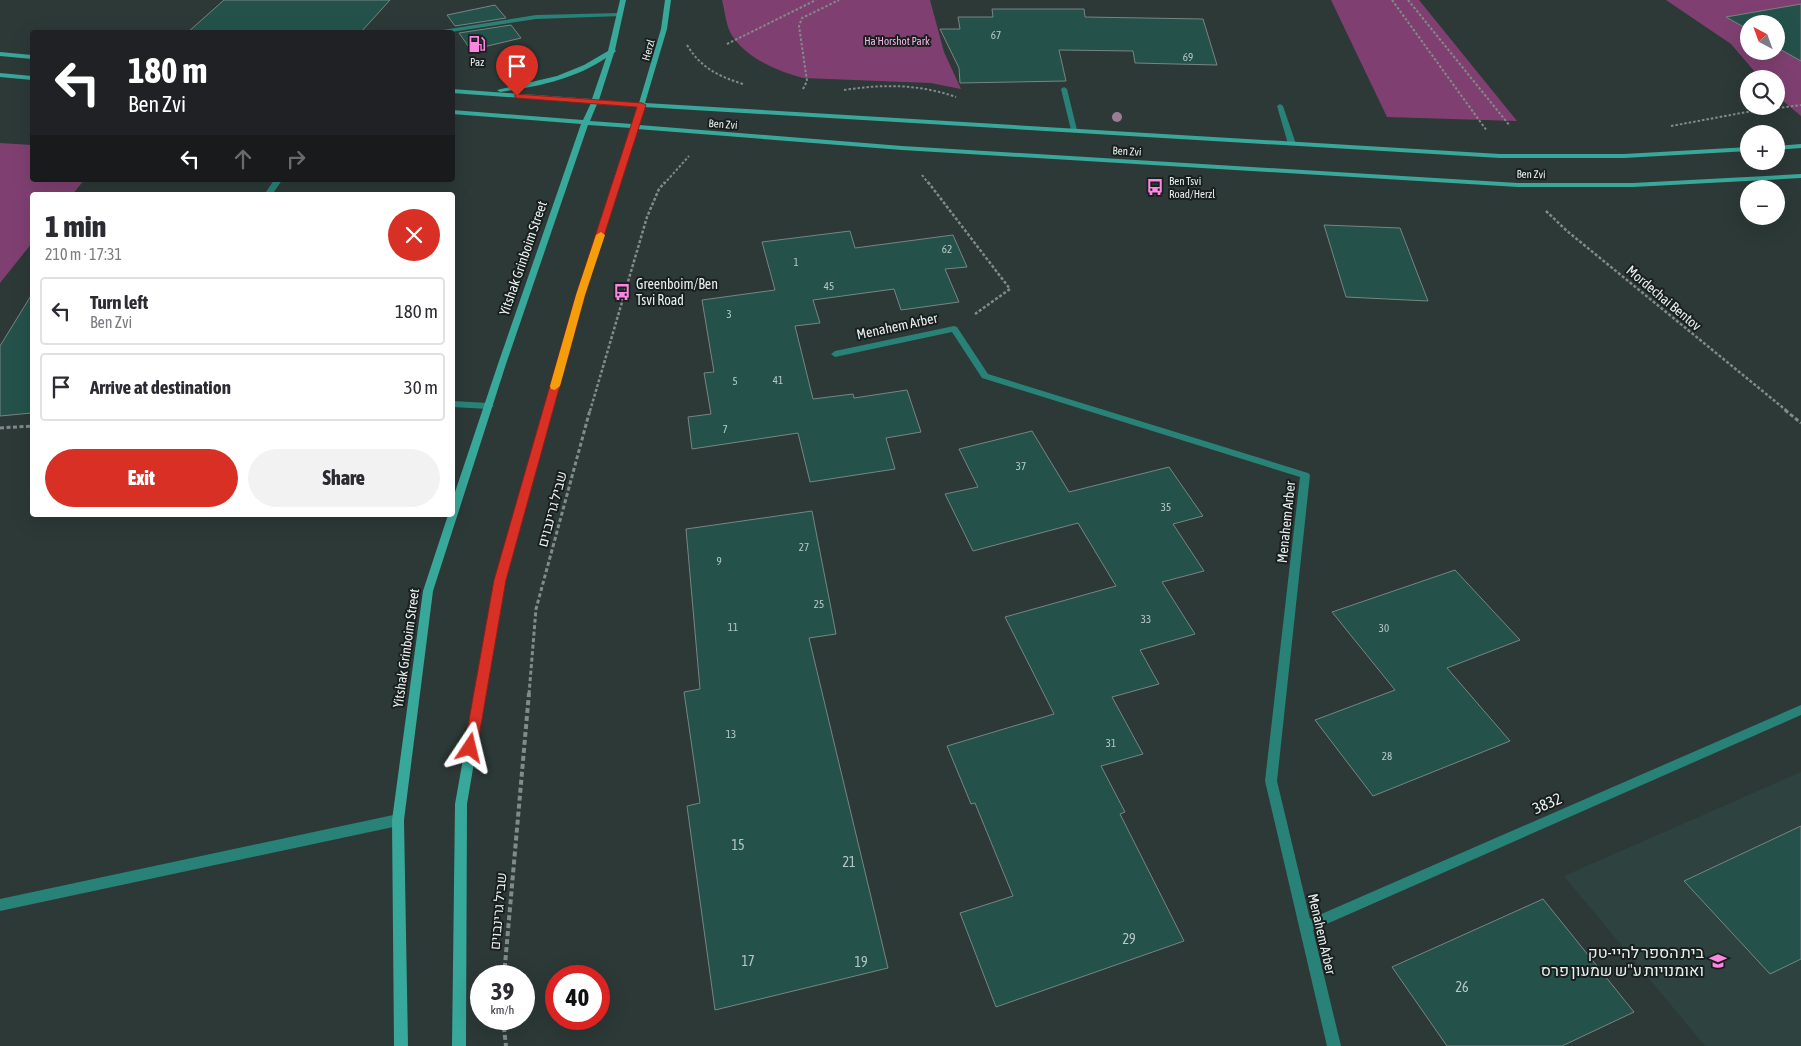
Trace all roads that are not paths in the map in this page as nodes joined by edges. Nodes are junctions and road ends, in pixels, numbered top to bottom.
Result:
1 (623, 0) edge
2 (668, 0) edge
3 (620, 16) junction
4 (455, 30) edge
5 (613, 51) junction
6 (0, 54) edge
7 (30, 57) edge
8 (0, 75) edge
9 (30, 78) edge
10 (1064, 89) dead end
11 (455, 91) edge
12 (478, 93) junction
13 (596, 101) junction
14 (642, 105) junction
15 (1280, 106) dead end
16 (455, 112) edge
17 (585, 124) junction
18 (636, 128) junction
19 (1074, 130) junction
20 (1292, 144) junction
21 (1801, 146) edge
22 (1785, 147) edge
23 (1740, 150) edge
24 (1801, 176) edge
25 (835, 354) dead end
26 (455, 404) edge
27 (489, 406) junction
28 (455, 509) edge
29 (452, 517) edge
30 (1801, 710) edge
31 (398, 820) junction
32 (0, 906) edge
33 (1306, 927) junction
34 (400, 1046) edge
35 (459, 1046) edge
36 (1334, 1046) edge

1 - 3 main road
2 - 14 main road, Herzl
3 - 4 street
3 - 5 main road
5 - 12 main road
5 - 13 main road
6 - 7 main road
8 - 9 main road
10 - 19 street
11 - 12 main road, Ben Zvi
12 - 13 main road, Ben Zvi
13 - 14 main road, Ben Zvi
13 - 17 main road, Yitshak Grinboim Street
14 - 18 main road, Herzl
14 - 19 main road, Ben Zvi
15 - 20 street
16 - 17 main road, Ben Zvi
17 - 18 main road, Ben Zvi
17 - 27 main road, Yitshak Grinboim Street
18 - 24 main road, Ben Zvi
18 - 35 main road
19 - 20 main road, Ben Zvi
20 - 23 main road, Ben Zvi
21 - 22 main road
25 - 33 street, Menahem Arber
26 - 27 street
27 - 28 main road, Yitshak Grinboim Street
29 - 31 main road, Yitshak Grinboim Street
30 - 33 street, 3832
31 - 32 street
31 - 34 main road, Yitshak Grinboim Street
33 - 36 street, Menahem Arber

